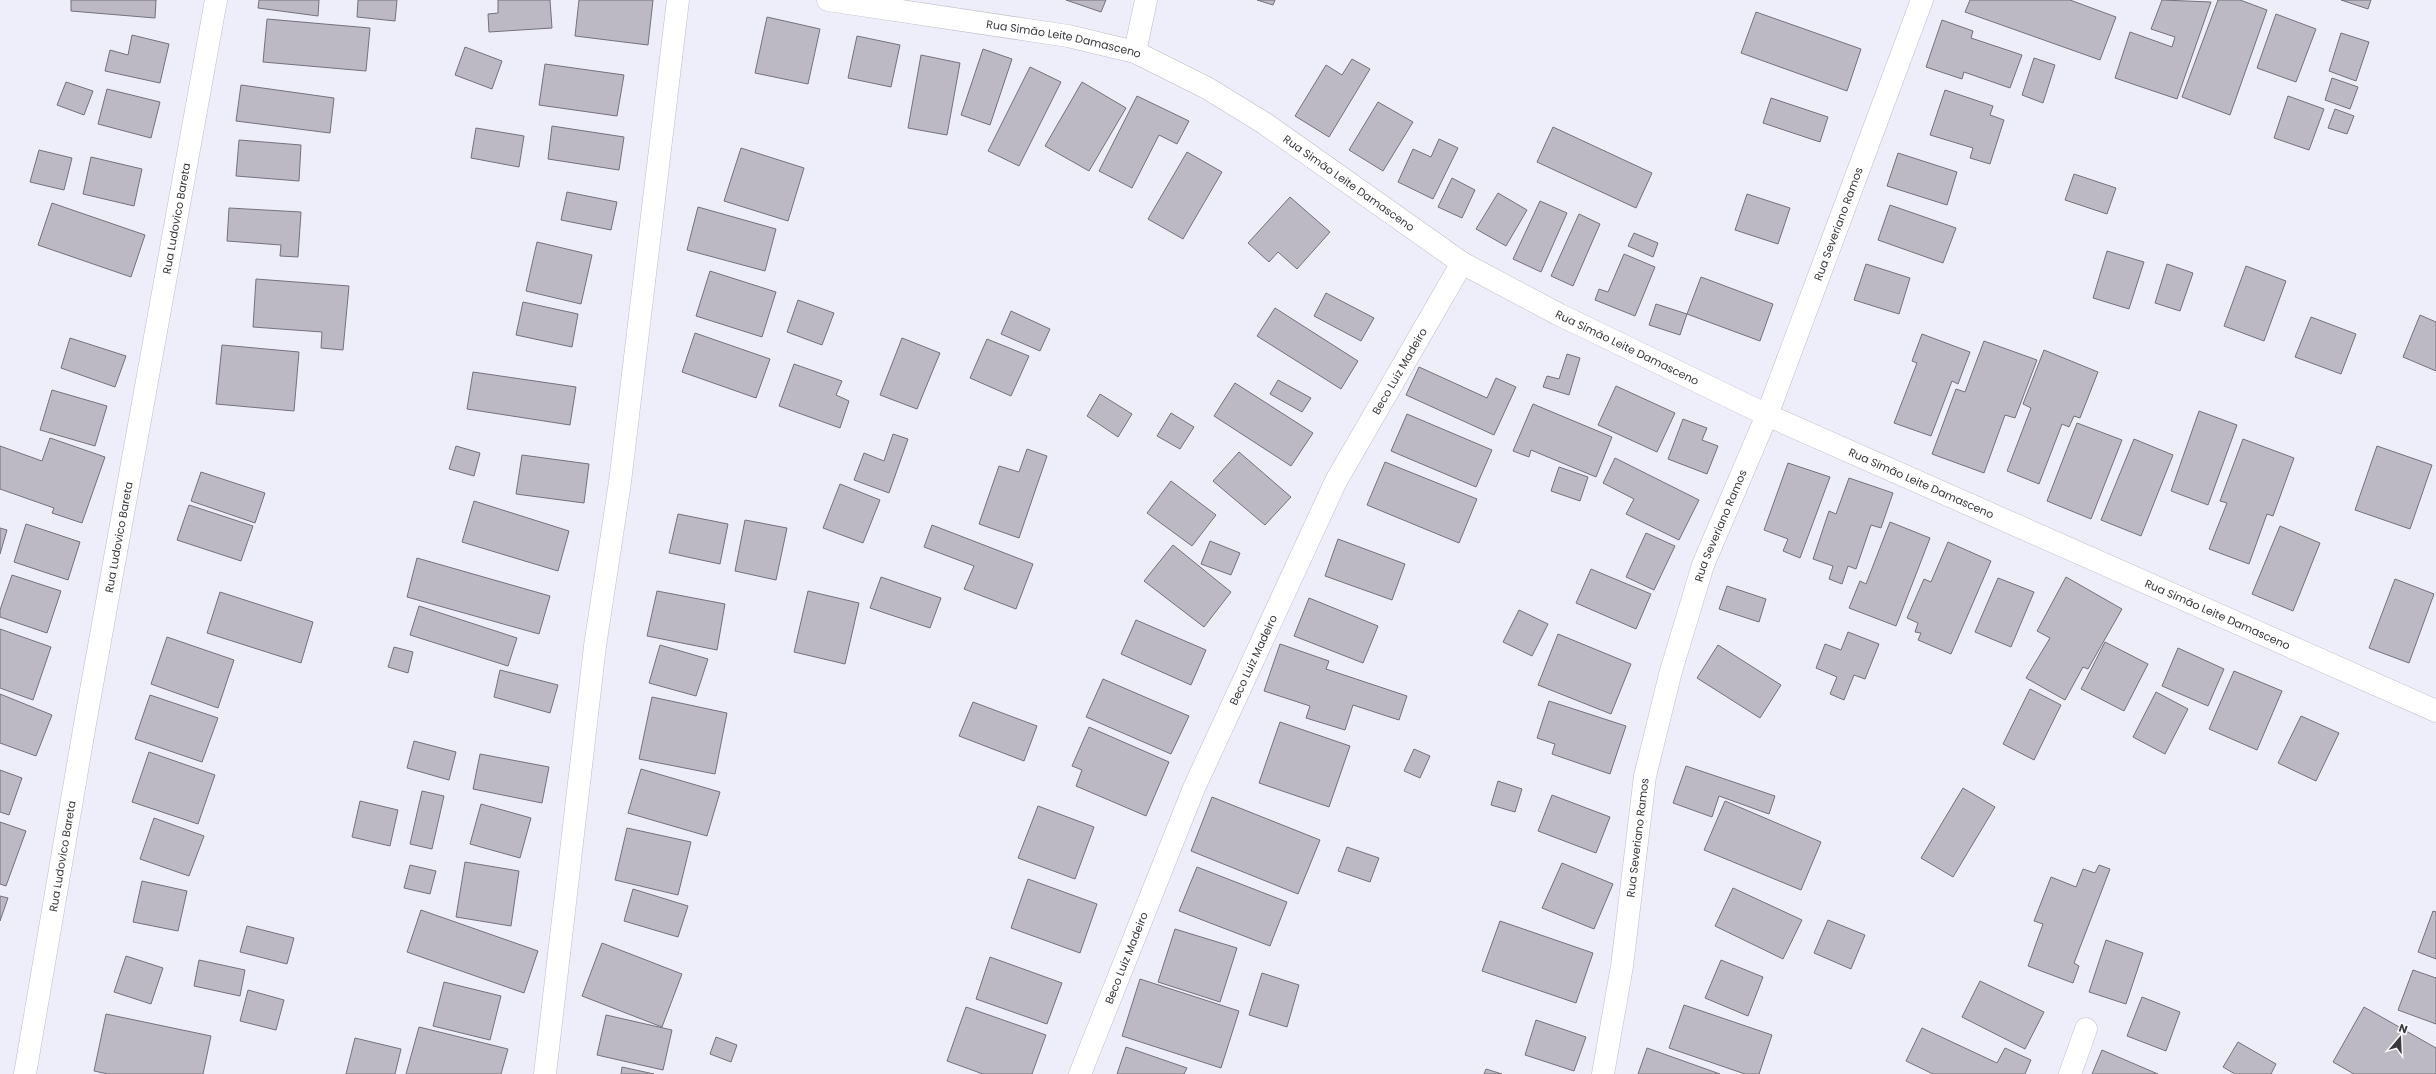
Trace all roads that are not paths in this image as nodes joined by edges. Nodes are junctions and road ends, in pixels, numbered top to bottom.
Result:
1 (216, 0) edge
2 (678, 0) edge
3 (828, 0) edge
4 (1146, 0) edge
5 (1922, 0) edge
6 (1135, 52) junction
7 (1462, 263) junction
8 (1767, 415) junction
9 (2436, 711) edge
10 (2086, 1029) dead end
11 (25, 1074) edge
12 (545, 1074) edge
13 (1080, 1074) edge
14 (1603, 1074) edge
15 (2070, 1074) edge

1 - 11 street, Rua Ludovico Bareta
2 - 12 street
3 - 6 street, Rua Simão Leite Damasceno
4 - 6 street
5 - 8 street, Rua Severiano Ramos
6 - 7 street, Rua Simão Leite Damasceno
7 - 8 street, Rua Simão Leite Damasceno
7 - 13 street, Beco Luiz Madeiro
8 - 9 street, Rua Simão Leite Damasceno
8 - 14 street, Rua Severiano Ramos
10 - 15 street

